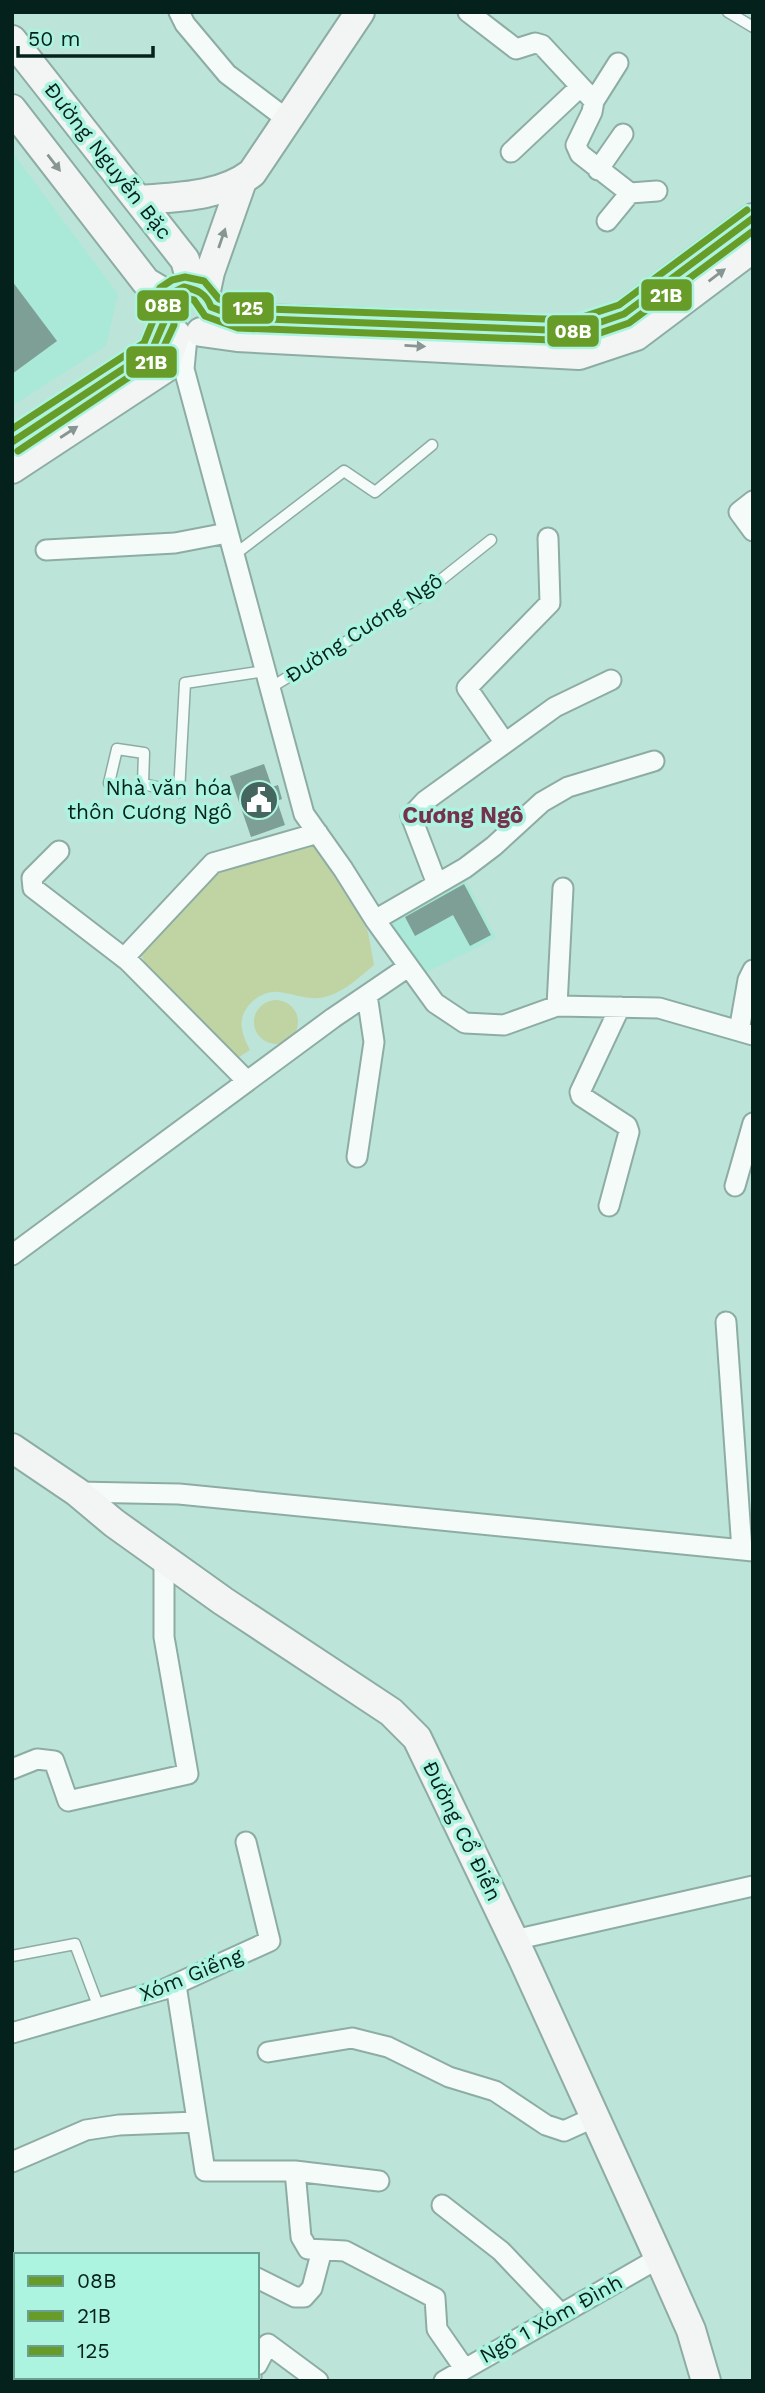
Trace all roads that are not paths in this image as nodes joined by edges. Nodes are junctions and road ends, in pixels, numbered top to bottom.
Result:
1 (179, 12) edge
2 (360, 12) edge
3 (468, 12) edge
4 (728, 12) edge
5 (753, 27) edge
6 (12, 40) edge
7 (618, 63) dead end
8 (53, 93) junction
9 (587, 94) junction
10 (15, 113) edge
11 (288, 120) junction
12 (623, 134) dead end
13 (511, 152) dead end
14 (598, 170) junction
15 (242, 181) junction
16 (657, 191) dead end
17 (630, 192) junction
18 (140, 200) junction
19 (753, 218) edge
20 (607, 221) dead end
21 (753, 248) edge
22 (188, 314) junction
23 (609, 332) junction
24 (12, 442) edge
25 (432, 445) dead end
26 (12, 469) edge
27 (753, 501) edge
28 (753, 531) edge
29 (227, 533) junction
30 (548, 538) dead end
31 (491, 540) dead end
32 (46, 550) dead end
33 (233, 555) junction
34 (267, 679) junction
35 (611, 680) dead end
36 (505, 743) junction
37 (654, 761) dead end
38 (109, 783) dead end
39 (318, 834) junction
40 (59, 851) dead end
41 (437, 884) junction
42 (563, 888) dead end
43 (375, 920) junction
44 (124, 958) junction
45 (408, 967) junction
46 (753, 970) edge
47 (367, 995) junction
48 (556, 1006) junction
49 (620, 1007) junction
50 (746, 1033) edge
51 (247, 1081) junction
52 (753, 1123) edge
53 (357, 1157) dead end
54 (735, 1186) dead end
55 (610, 1206) dead end
56 (12, 1255) edge
57 (726, 1322) dead end
58 (15, 1455) edge
59 (77, 1492) junction
60 (748, 1550) edge
61 (164, 1559) junction
62 (12, 1769) edge
63 (246, 1842) dead end
64 (753, 1886) edge
65 (514, 1940) junction
66 (12, 1956) edge
67 (176, 1984) junction
68 (99, 2008) junction
69 (12, 2033) edge
70 (268, 2052) dead end
71 (595, 2117) junction
72 (197, 2122) junction
73 (12, 2162) edge
74 (295, 2171) junction
75 (379, 2181) dead end
76 (442, 2205) dead end
77 (322, 2250) junction
78 (659, 2258) junction
79 (259, 2279) edge
80 (560, 2314) junction
81 (259, 2361) edge
82 (464, 2368) junction
83 (318, 2381) edge
84 (444, 2381) edge
85 (706, 2381) edge

1 - 11 street
2 - 11 main road
3 - 9 street
4 - 5 lane
6 - 8 main road, Đường Nguyễn Bặc
7 - 9 street
8 - 10 main road
8 - 18 main road, Đường Nguyễn Bặc
9 - 13 street
9 - 14 street
10 -> 22 main road, Đường Nguyễn Bặc
11 - 15 main road
12 - 14 street
14 - 17 street
15 - 18 main road
22 -> 15 main road
16 - 17 street
17 - 20 street
18 - 22 main road, Đường Nguyễn Bặc
19 - 23 main road, Đường Nguyễn Bặc
23 -> 21 main road, Đường Nguyễn Bặc
22 - 23 main road, Đường Nguyễn Bặc
22 - 24 main road
26 -> 22 main road
22 - 29 street, Đường Cương Ngô
25 - 33 lane
27 - 28 street
29 - 32 street
29 - 33 street, Đường Cương Ngô
30 - 36 street
31 - 34 lane, Đường Cương Ngô
33 - 34 street, Đường Cương Ngô
34 - 38 lane, Đường Cương Ngô
34 - 39 street, Đường Cương Ngô
35 - 36 street
36 - 41 street
37 - 41 street
39 - 43 street, Đường Cương Ngô
39 - 44 street
40 - 44 street
41 - 43 street
42 - 48 street
43 - 45 street, Đường Cương Ngô
44 - 51 street
45 - 47 street
45 - 48 street, Đường Cương Ngô
46 - 50 street
47 - 51 street
47 - 53 street
48 - 49 street, Đường Cương Ngô
49 - 50 street, Đường Cương Ngô
49 - 55 street
51 - 56 street
52 - 54 street
57 - 60 street
58 - 59 main road, Đường Cổ Điển
59 - 60 street
59 - 61 main road, Đường Cổ Điển
61 - 62 street
61 - 65 main road, Đường Cổ Điển
63 - 67 street, Xóm Giếng
64 - 65 street
65 - 71 main road, Đường Cổ Điển
66 - 68 lane
67 - 68 street, Xóm Giếng
67 - 72 street
68 - 69 street, Xóm Giếng
70 - 71 street
71 - 78 main road, Đường Cổ Điển
72 - 73 street
72 - 74 street
74 - 75 street
74 - 77 street
76 - 80 street, Ngõ 1 Xóm Đình
77 - 79 street
77 - 82 street, Ngõ 1 Xóm Đình
78 - 80 street, Ngõ 1 Xóm Đình
78 - 85 main road, Đường Cổ Điển
80 - 82 street, Ngõ 1 Xóm Đình
81 - 83 street
82 - 84 street, Ngõ 1 Xóm Đình

